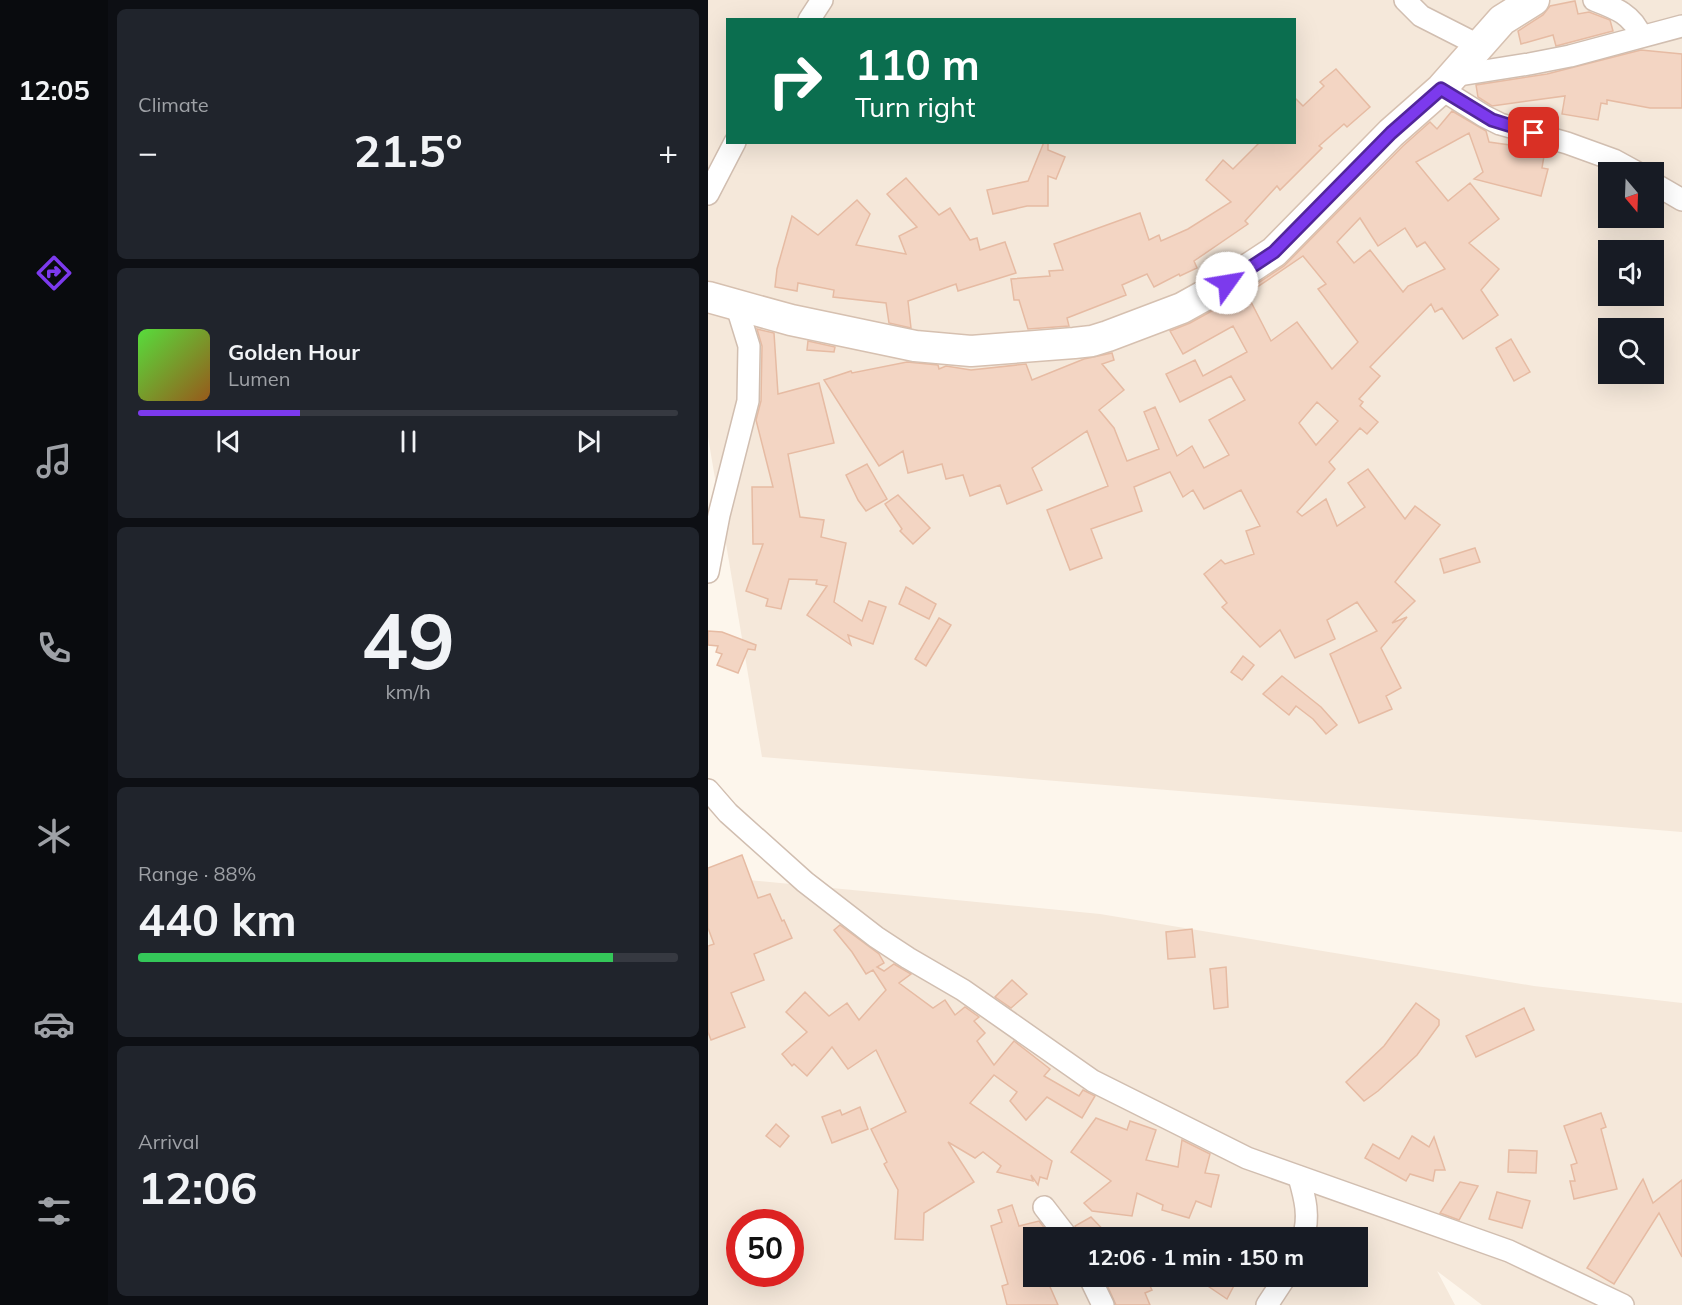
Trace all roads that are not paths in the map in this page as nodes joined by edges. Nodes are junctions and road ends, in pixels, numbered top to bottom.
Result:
1 (822, 0) edge
2 (1405, 0) edge
3 (1534, 0) edge
4 (1594, 0) edge
5 (810, 18) edge
6 (1682, 26) edge
7 (1641, 36) junction
8 (1480, 46) junction
9 (1447, 82) junction
10 (734, 144) edge
11 (1618, 162) edge
12 (1664, 189) edge
13 (708, 194) edge
14 (1682, 200) edge
15 (722, 301) edge
16 (708, 572) edge
17 (708, 790) edge
18 (1299, 1177) junction
19 (1044, 1207) dead end
20 (1059, 1227) edge
21 (1305, 1227) edge
22 (1094, 1287) edge
23 (1279, 1287) edge
24 (1103, 1305) edge
25 (1267, 1305) edge
26 (1623, 1305) edge

1 - 5 street
2 - 8 street
3 - 8 main road
4 - 7 street
6 - 7 street
7 - 9 street
8 - 9 main road
9 - 11 street
9 - 15 main road
10 - 13 street
12 - 14 street
15 - 16 street
17 - 18 street
18 - 21 street
18 - 26 street
19 - 20 street
22 - 24 street
23 - 25 street

